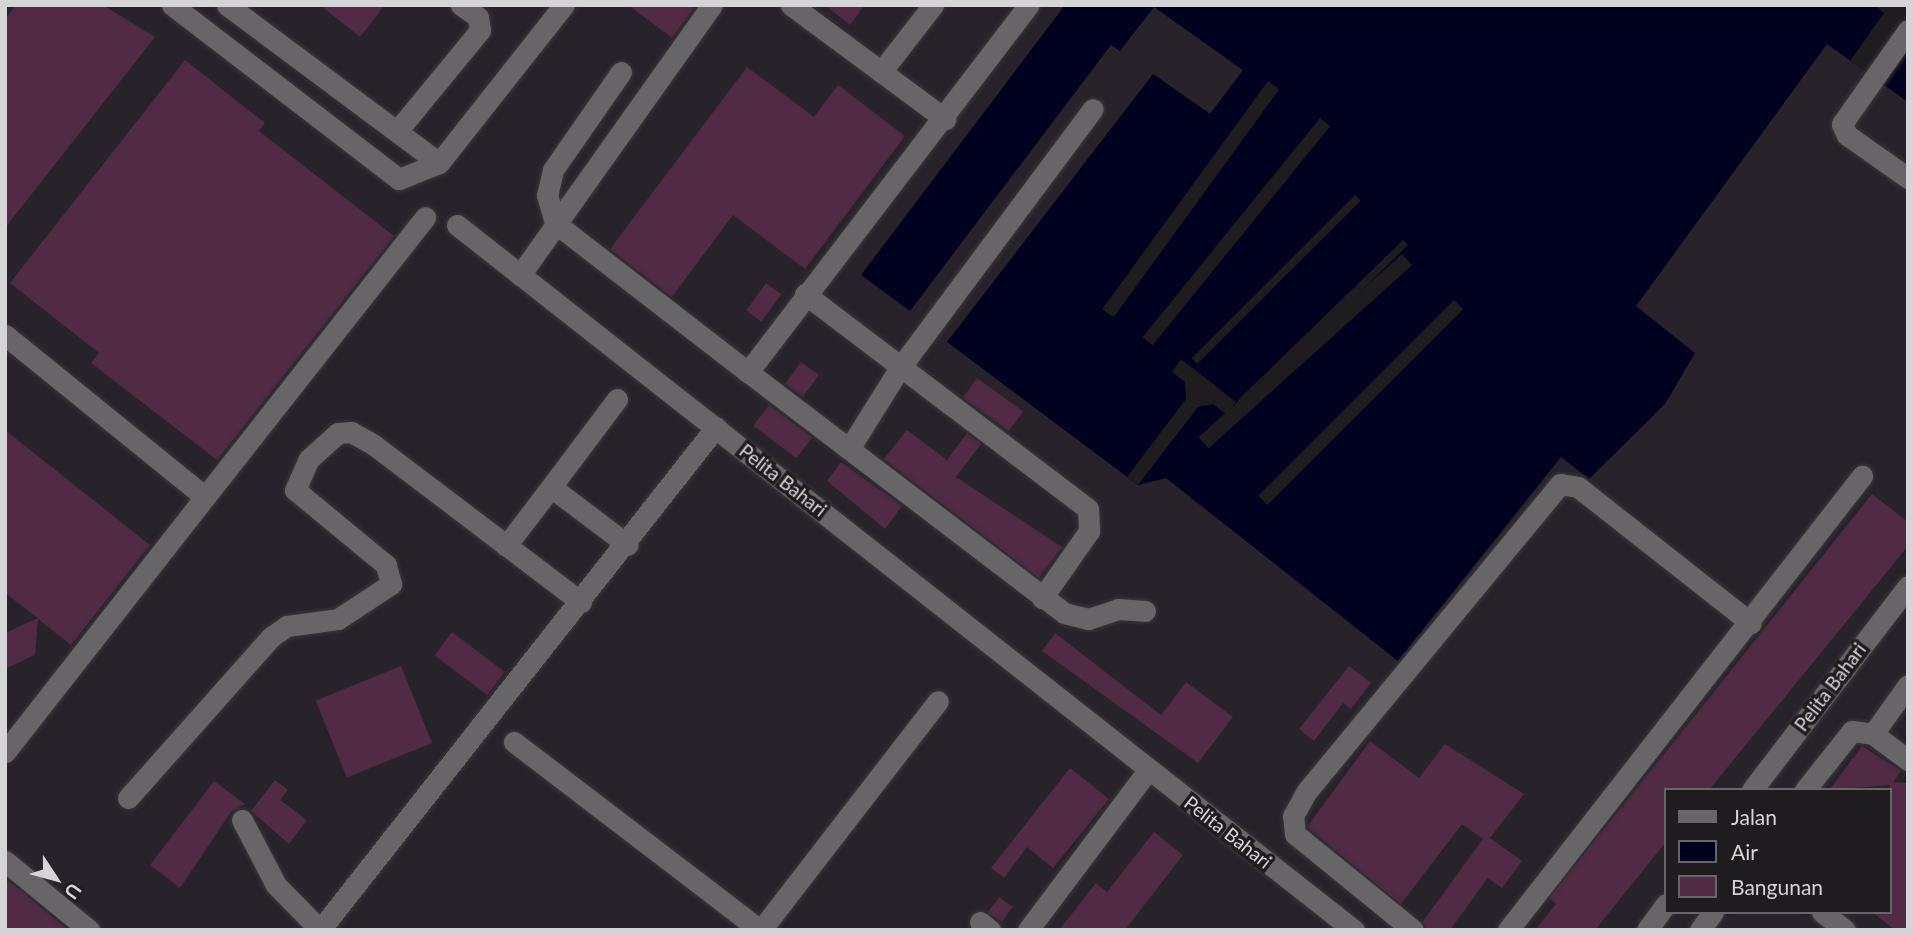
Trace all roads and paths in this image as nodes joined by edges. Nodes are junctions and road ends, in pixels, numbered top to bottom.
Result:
1 (172, 5) edge
2 (227, 5) edge
3 (461, 5) edge
4 (564, 5) edge
5 (712, 5) edge
6 (791, 5) edge
7 (933, 5) edge
8 (1029, 5) edge
9 (1908, 30) edge
10 (272, 38) junction
11 (250, 66) junction
12 (621, 72) dead end
13 (881, 72) junction
14 (1093, 109) dead end
15 (945, 118) junction
16 (398, 130) junction
17 (439, 163) junction
18 (1908, 178) edge
19 (425, 218) dead end
20 (555, 223) junction
21 (457, 225) dead end
22 (520, 275) junction
23 (805, 294) junction
24 (5, 335) edge
25 (899, 369) junction
26 (748, 372) junction
27 (617, 399) dead end
28 (716, 427) junction
29 (849, 449) junction
30 (1862, 475) dead end
31 (551, 487) junction
32 (205, 497) junction
33 (628, 545) junction
34 (506, 546) junction
35 (1908, 586) edge
36 (1042, 598) junction
37 (581, 602) junction
38 (1145, 611) dead end
39 (1751, 623) junction
40 (1908, 685) edge
41 (938, 701) dead end
42 (1873, 734) junction
43 (514, 742) dead end
44 (5, 752) edge
45 (1908, 760) edge
46 (1149, 769) junction
47 (1754, 788) edge
48 (1807, 788) edge
49 (128, 798) dead end
50 (242, 820) dead end
51 (5, 861) edge
52 (1664, 907) edge
53 (1712, 914) edge
54 (1824, 914) edge
55 (89, 930) edge
56 (320, 930) edge
57 (760, 930) edge
58 (1028, 930) edge
59 (1354, 930) edge
60 (1413, 930) edge
61 (1508, 930) edge
62 (1647, 930) edge
63 (1700, 930) edge
64 (1844, 930) edge

1 - 11 lane
2 - 10 lane
3 - 16 lane
4 - 17 lane
5 - 20 lane
6 - 13 lane
7 - 13 lane
8 - 15 lane
9 - 18 lane
10 - 11 lane
10 - 16 lane
11 - 17 lane
12 - 20 lane
13 - 15 lane
14 - 25 lane
15 - 23 lane
16 - 17 lane
19 - 32 lane
20 - 22 lane
20 - 26 lane
21 - 22 lane, Pelita Bahari
22 - 28 lane, Pelita Bahari
23 - 25 lane
23 - 26 lane
24 - 32 lane
25 - 29 lane
25 - 36 lane
26 - 29 lane
27 - 31 lane
28 - 33 lane
28 - 46 lane, Pelita Bahari
29 - 36 lane
30 - 39 lane
31 - 33 lane
31 - 34 lane
32 - 44 lane
33 - 37 lane
34 - 37 lane
34 - 49 lane
35 - 47 lane, Pelita Bahari
36 - 38 lane
37 - 56 lane
39 - 60 lane
39 - 61 lane
40 - 42 lane
41 - 57 lane
42 - 45 lane
42 - 48 lane
43 - 57 lane
46 - 58 lane
46 - 59 lane, Pelita Bahari
50 - 56 lane
51 - 55 lane
52 - 62 lane
53 - 63 lane
54 - 64 lane

